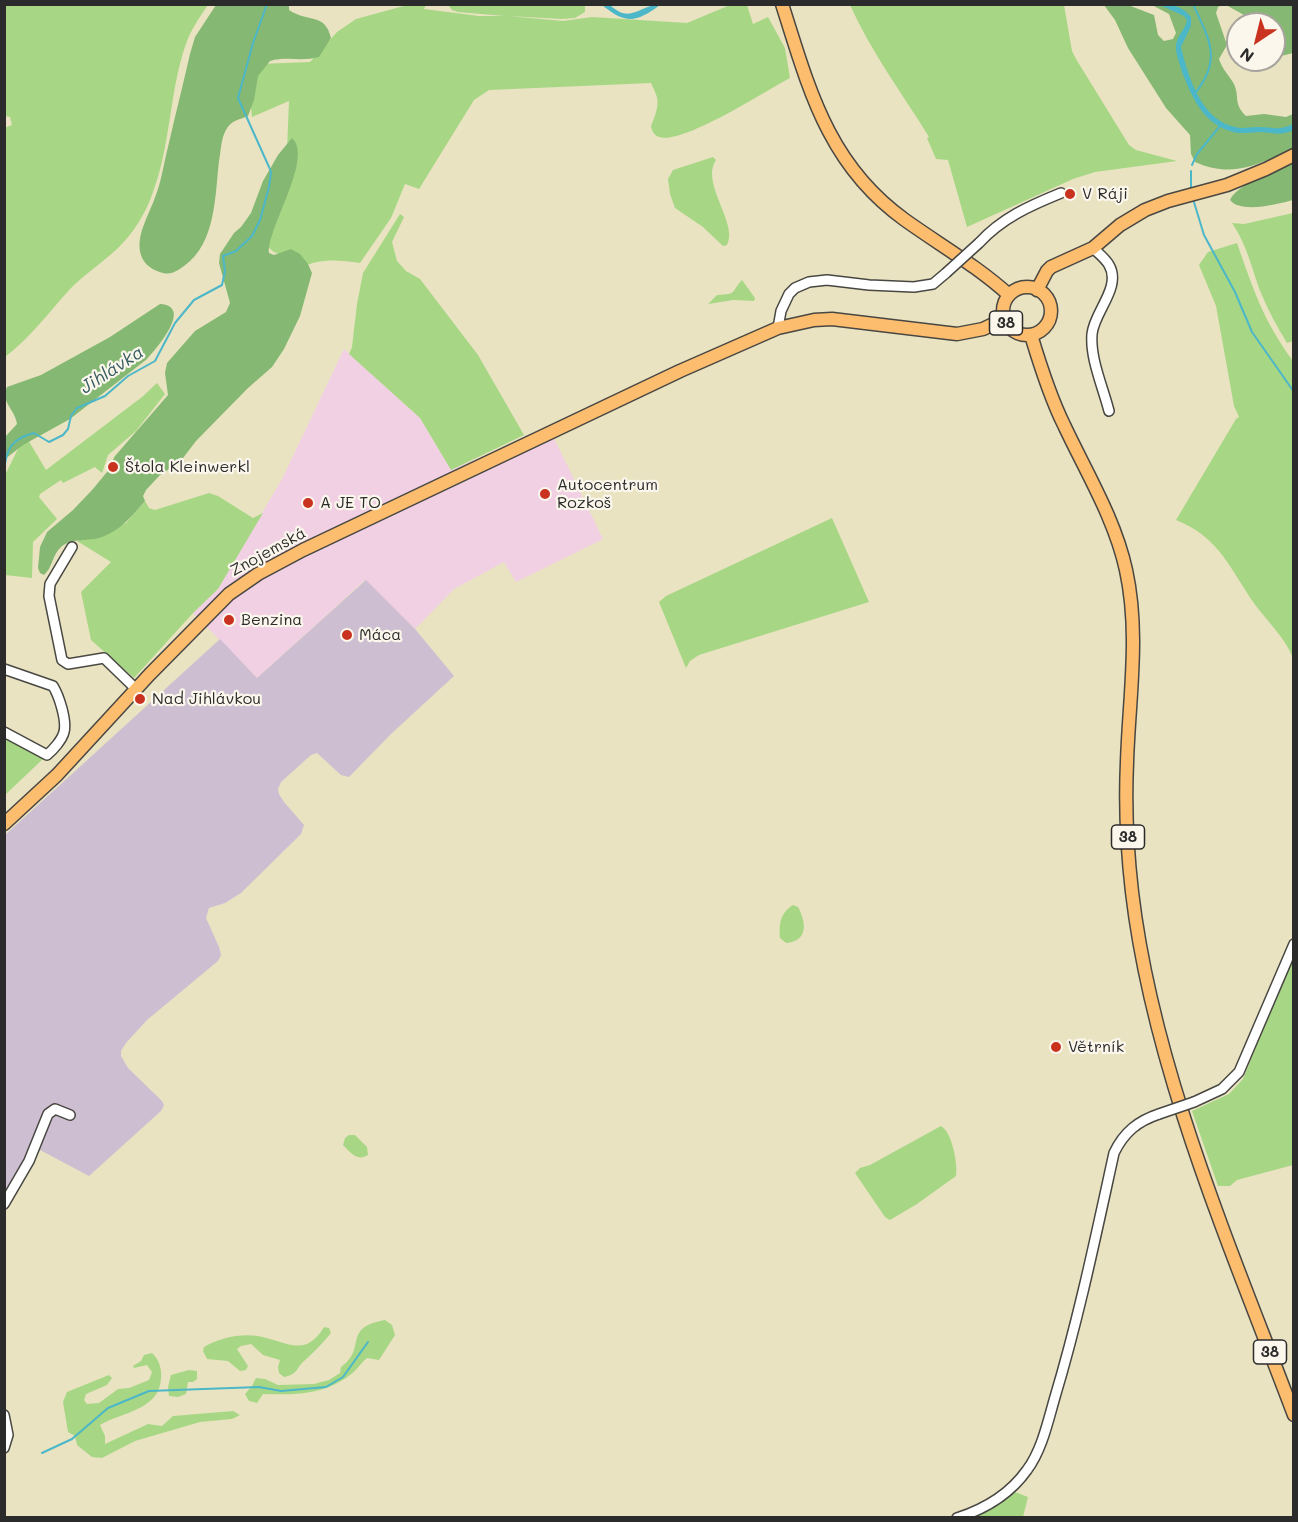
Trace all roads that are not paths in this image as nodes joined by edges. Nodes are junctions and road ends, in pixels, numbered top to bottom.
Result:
1 (783, 7) edge
2 (1293, 155) edge
3 (1060, 193) dead end
4 (1093, 248) junction
5 (1036, 290) junction
6 (1009, 295) junction
7 (1004, 319) junction
8 (778, 328) junction
9 (1031, 335) junction
10 (1109, 411) dead end
11 (72, 547) dead end
12 (4, 669) edge
13 (136, 689) junction
14 (4, 732) edge
15 (4, 824) edge
16 (1293, 944) edge
17 (70, 1115) dead end
18 (4, 1204) edge
19 (4, 1415) edge
20 (1293, 1415) edge
21 (4, 1448) edge
22 (957, 1518) edge

1 - 6 main road
2 - 4 main road
3 - 8 street, bridge
4 - 5 main road
4 - 10 street
5 - 6 main road, 38
5 - 9 main road, 38
6 - 7 main road, 38
7 - 8 main road, Znojemská
7 - 9 main road, 38
8 - 13 main road, Znojemská
9 - 20 main road, 38
11 - 13 street
12 - 14 street
13 - 15 main road, Znojemská
16 - 22 street, bridge
17 - 18 street
19 - 21 street

